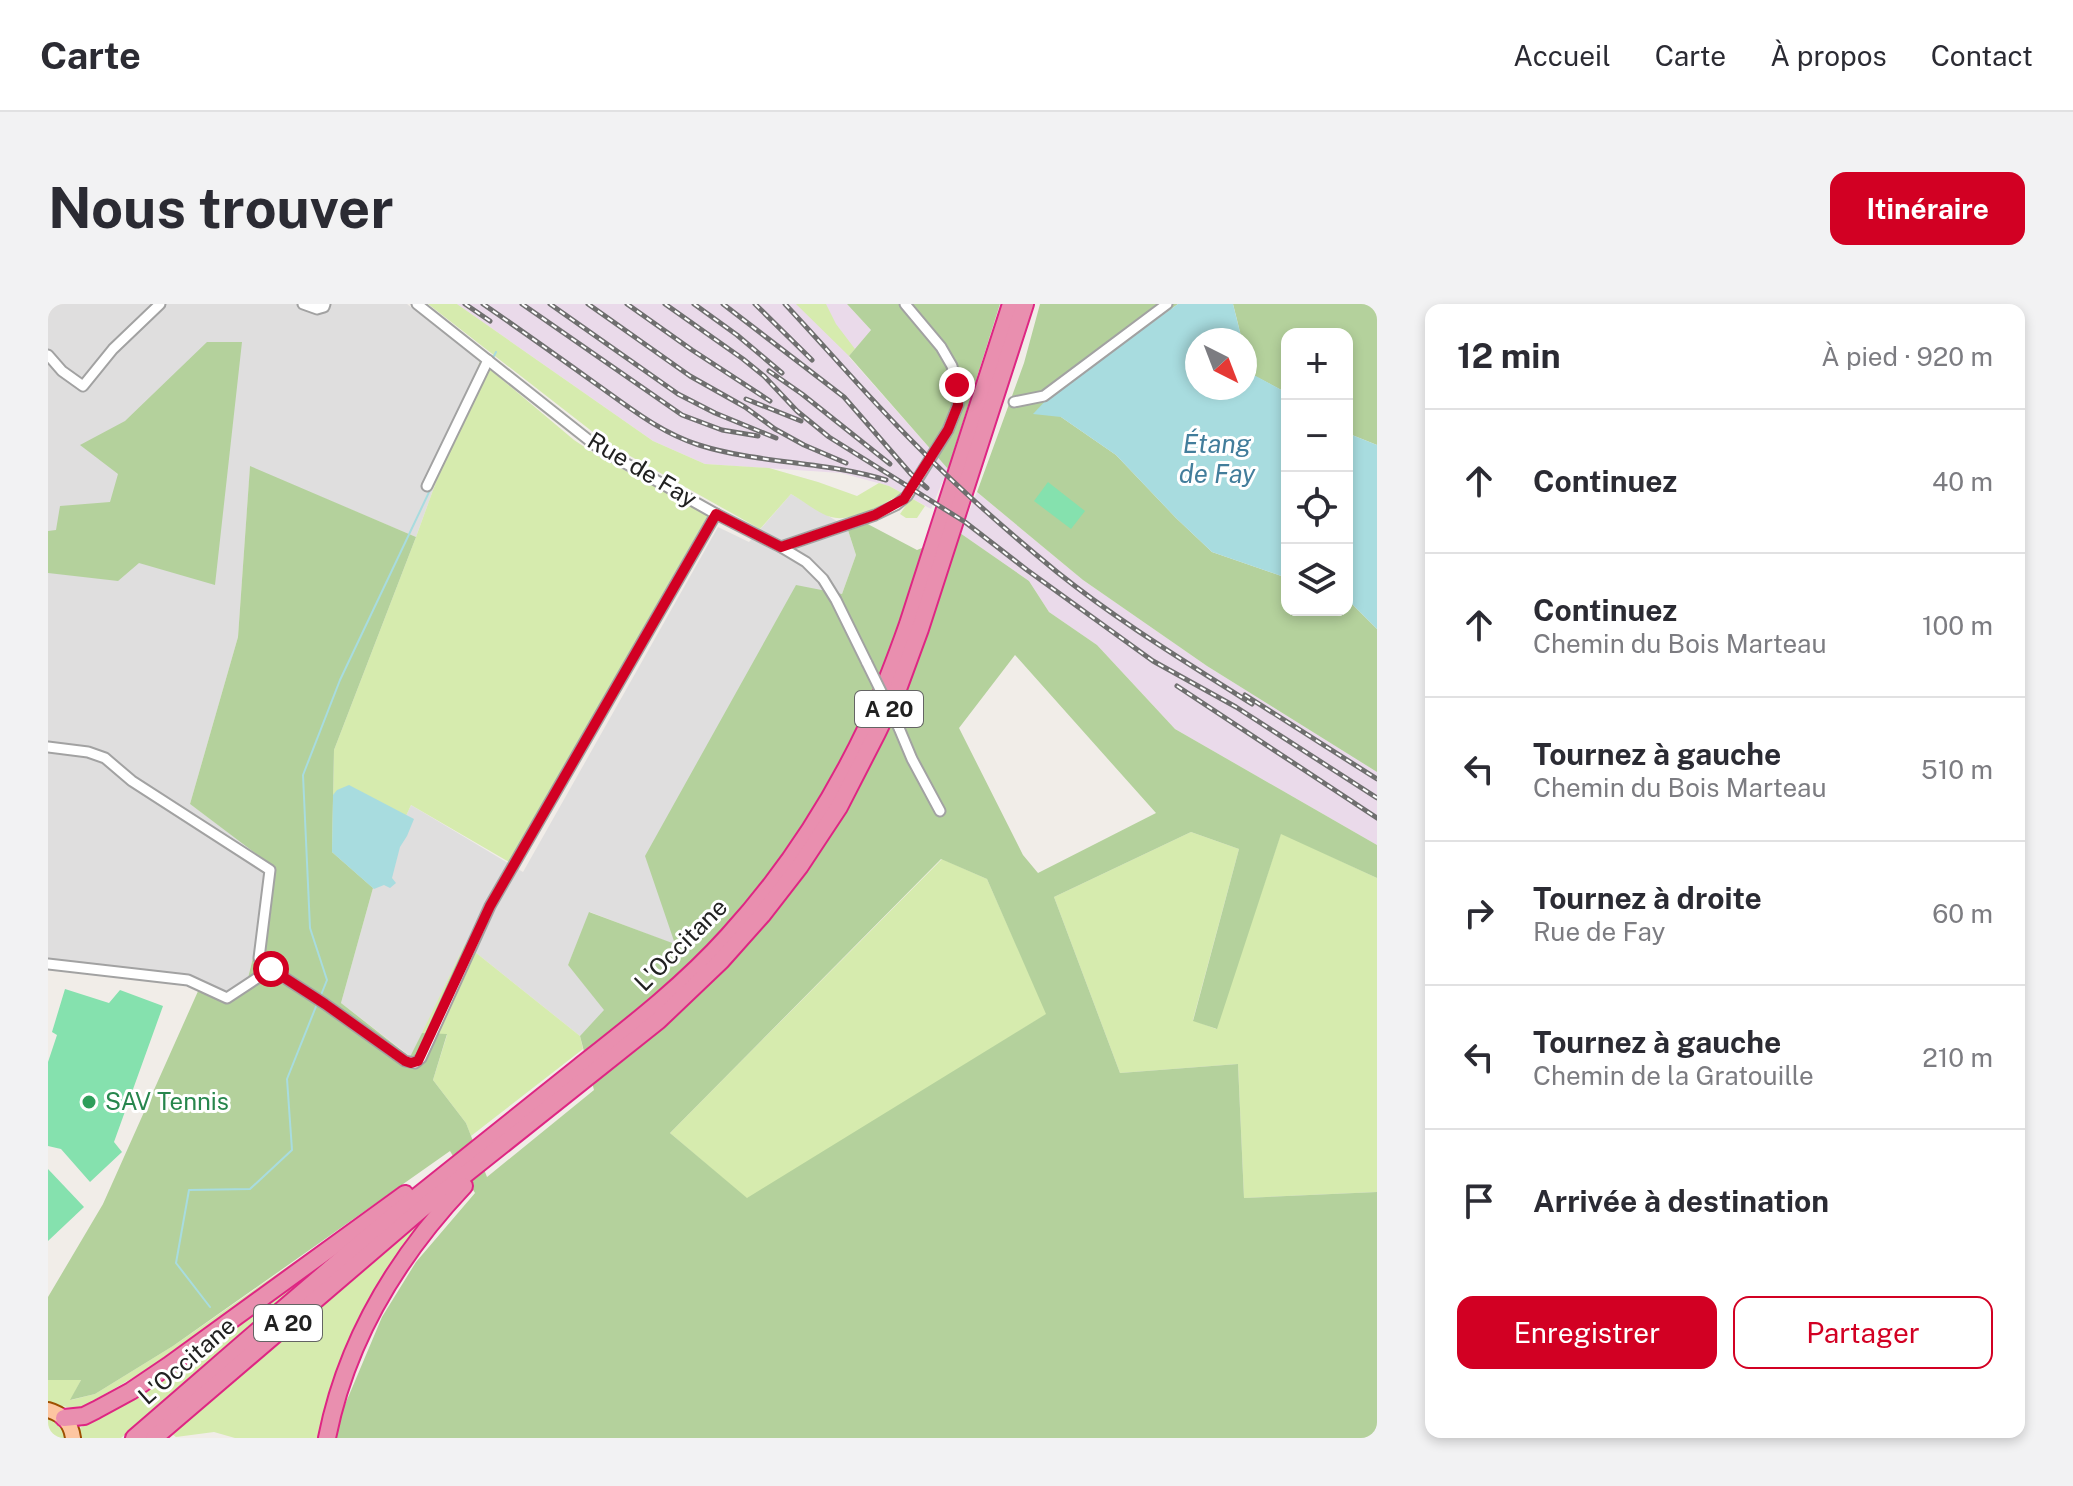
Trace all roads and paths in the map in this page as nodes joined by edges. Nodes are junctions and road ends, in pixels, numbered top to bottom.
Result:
1 (160, 304) edge
2 (303, 304) edge
3 (325, 304) edge
4 (417, 304) edge
5 (905, 304) edge
6 (1011, 304) edge
7 (1025, 304) edge
8 (1167, 304) edge
9 (48, 355) edge
10 (488, 360) junction
11 (1014, 402) dead end
12 (427, 486) dead end
13 (716, 514) junction
14 (781, 547) junction
15 (48, 747) edge
16 (940, 811) dead end
17 (48, 964) edge
18 (271, 969) junction
19 (508, 1141) junction
20 (474, 1151) junction
21 (48, 1410) edge
22 (64, 1418) junction
23 (73, 1438) edge
24 (134, 1438) edge
25 (154, 1438) edge
26 (327, 1438) edge

1 - 9 street
2 - 3 street
4 - 10 street, Rue de Fay
5 - 14 street
6 - 20 highway, L'Occitane / A 20
7 - 19 highway, L'Occitane / A 20
8 - 11 street
10 - 12 street
10 - 13 street, Rue de Fay
13 - 14 street, Rue de Fay
13 - 18 street
14 - 16 street, Rue de Fay, bridge
15 - 18 street
17 - 18 street
19 - 25 highway, L'Occitane / A 20
19 - 26 highway
20 - 22 highway
20 - 24 highway, L'Occitane / A 20
21 - 22 main road
22 - 23 main road

